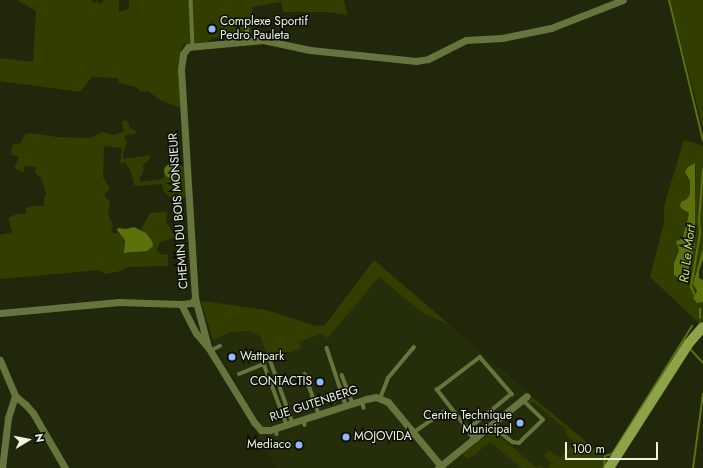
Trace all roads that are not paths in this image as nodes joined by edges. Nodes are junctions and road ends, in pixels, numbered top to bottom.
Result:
1 (191, 0) edge
2 (623, 0) edge
3 (245, 27) dead end
4 (248, 41) junction
5 (193, 46) junction
6 (196, 298) junction
7 (181, 304) junction
8 (0, 313) edge
9 (703, 327) edge
10 (220, 346) dead end
11 (414, 347) dead end
12 (327, 348) dead end
13 (209, 349) junction
14 (0, 360) edge
15 (271, 362) dead end
16 (239, 374) dead end
17 (305, 374) dead end
18 (342, 375) dead end
19 (15, 396) junction
20 (524, 398) joint
21 (380, 399) junction
22 (362, 400) junction
23 (349, 404) junction
24 (364, 408) dead end
25 (444, 411) dead end
26 (319, 414) junction
27 (290, 424) junction
28 (491, 425) junction
29 (468, 430) junction
30 (413, 433) junction
31 (476, 438) junction
32 (439, 467) edge
33 (2, 468) edge
34 (65, 468) edge
35 (609, 468) edge

1 - 5 lane
2 - 4 street
3 - 4 lane
4 - 5 street
5 - 6 street, CHEMIN DU BOIS MONSIEUR
6 - 7 street, CHEMIN DU BOIS MONSIEUR
6 - 13 street, RUE GUTENBERG
7 - 8 street
7 - 13 street, CHEMIN DU BOIS MONSIEUR
9 - 35 main road
10 - 13 lane
11 - 21 lane
12 - 23 lane
13 - 27 street, RUE GUTENBERG
14 - 19 street
15 - 27 lane
16 - 27 lane
17 - 26 lane
18 - 23 lane
19 - 33 street
19 - 34 street
20 - 28 street
20 - 28 lane
21 - 22 street, RUE GUTENBERG
21 - 30 street
22 - 23 street, RUE GUTENBERG
22 - 24 lane
23 - 26 street, RUE GUTENBERG
25 - 30 lane
26 - 27 street, RUE GUTENBERG
28 - 31 street
29 - 29 lane
29 - 31 street
30 - 32 street
31 - 32 street

